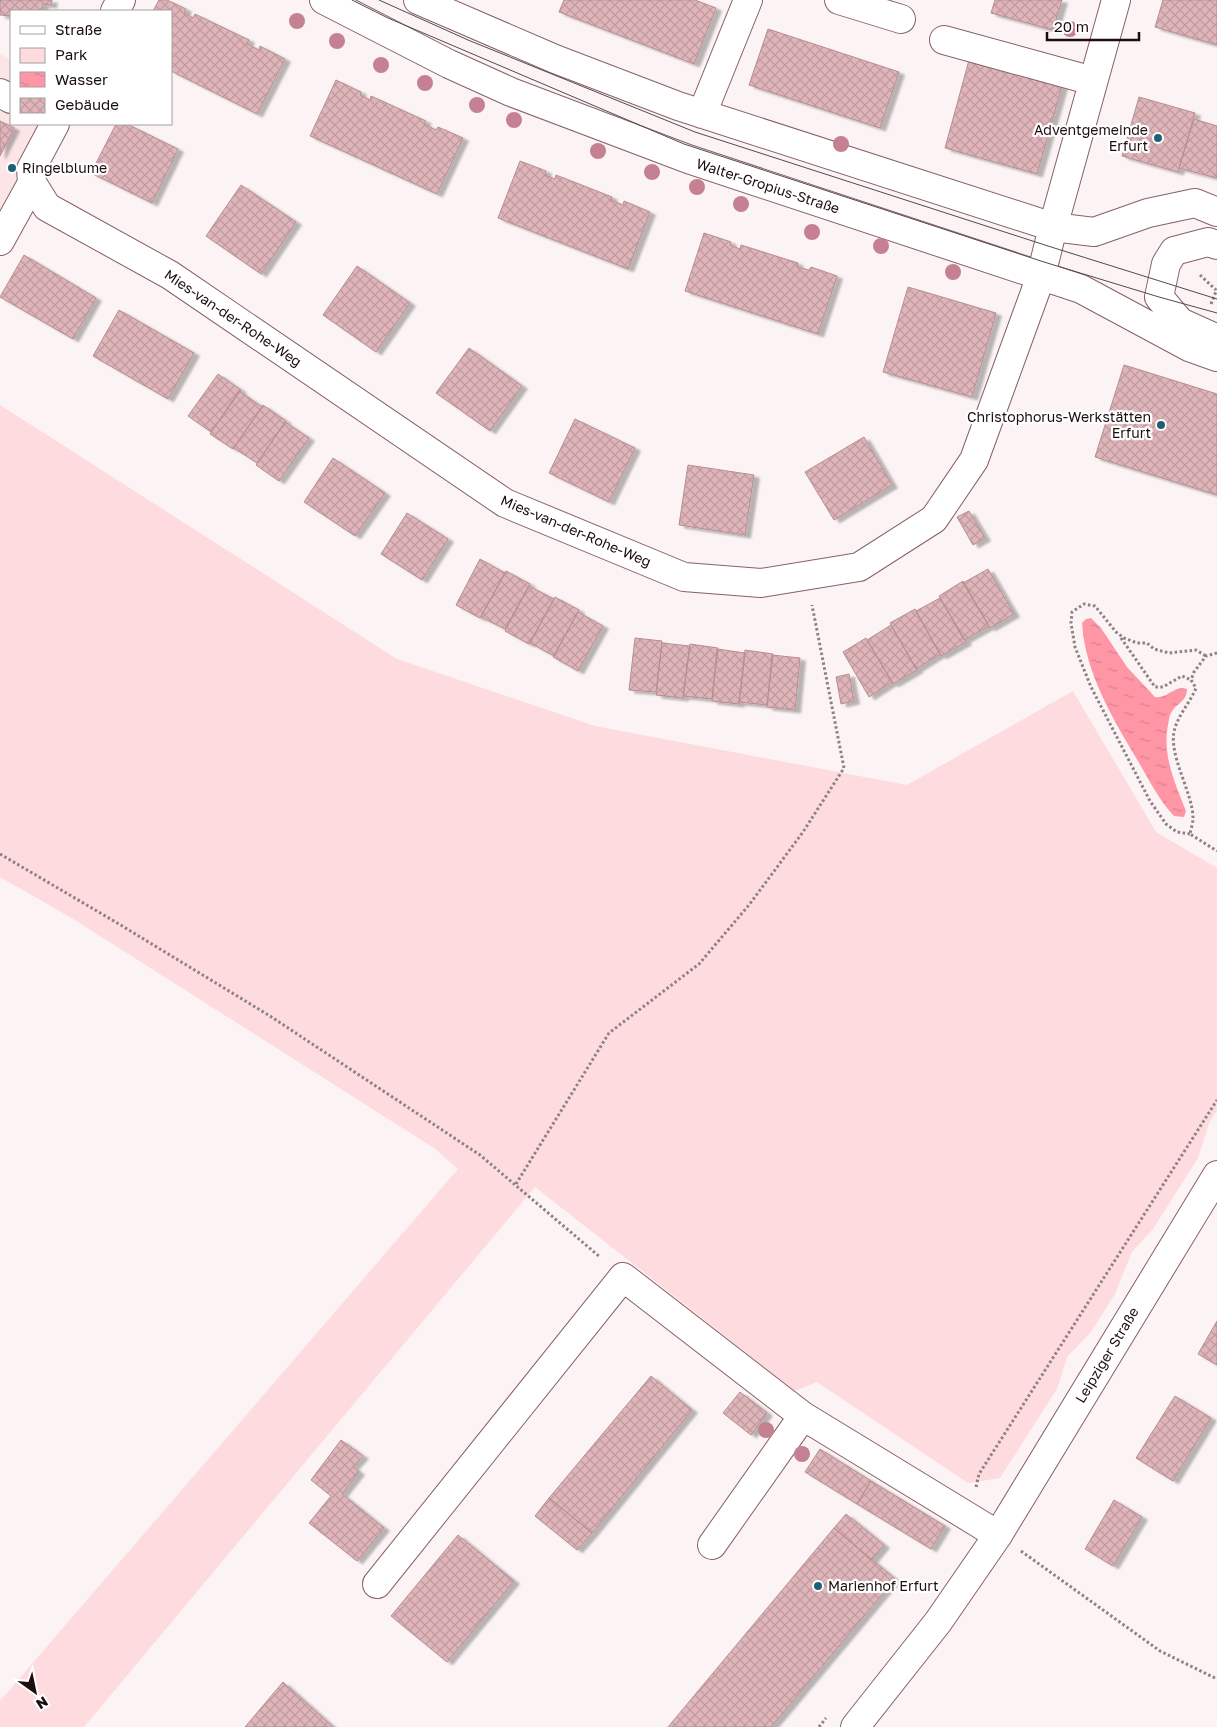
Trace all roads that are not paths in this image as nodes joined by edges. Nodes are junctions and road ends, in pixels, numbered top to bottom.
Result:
1 (324, 0) edge
2 (418, 0) edge
3 (748, 0) edge
4 (839, 0) edge
5 (1116, 0) edge
6 (901, 19) dead end
7 (944, 40) dead end
8 (1093, 81) junction
9 (702, 114) junction
10 (54, 125) edge
11 (32, 183) junction
12 (1217, 212) edge
13 (1052, 227) junction
14 (0, 241) edge
15 (1217, 245) edge
16 (1040, 276) junction
17 (1217, 339) edge
18 (1217, 357) edge
19 (1217, 1175) edge
20 (803, 1416) junction
21 (998, 1535) junction
22 (712, 1545) dead end
23 (377, 1584) dead end
24 (855, 1727) edge

1 - 16 street, Walter-Gropius-Straße
2 - 9 street
3 - 9 street
4 - 6 street
5 - 8 street, Mies-van-der-Rohe-Weg
7 - 8 street
8 - 13 street, Mies-van-der-Rohe-Weg
9 - 13 street
10 - 11 street
11 - 14 street
11 - 16 street, Mies-van-der-Rohe-Weg
12 - 13 street
13 - 16 street, Mies-van-der-Rohe-Weg
15 - 17 street
16 - 18 street, Walter-Gropius-Straße
19 - 21 street, Leipziger Straße
20 - 21 street
20 - 22 street
20 - 23 street
21 - 24 street, Leipziger Straße

